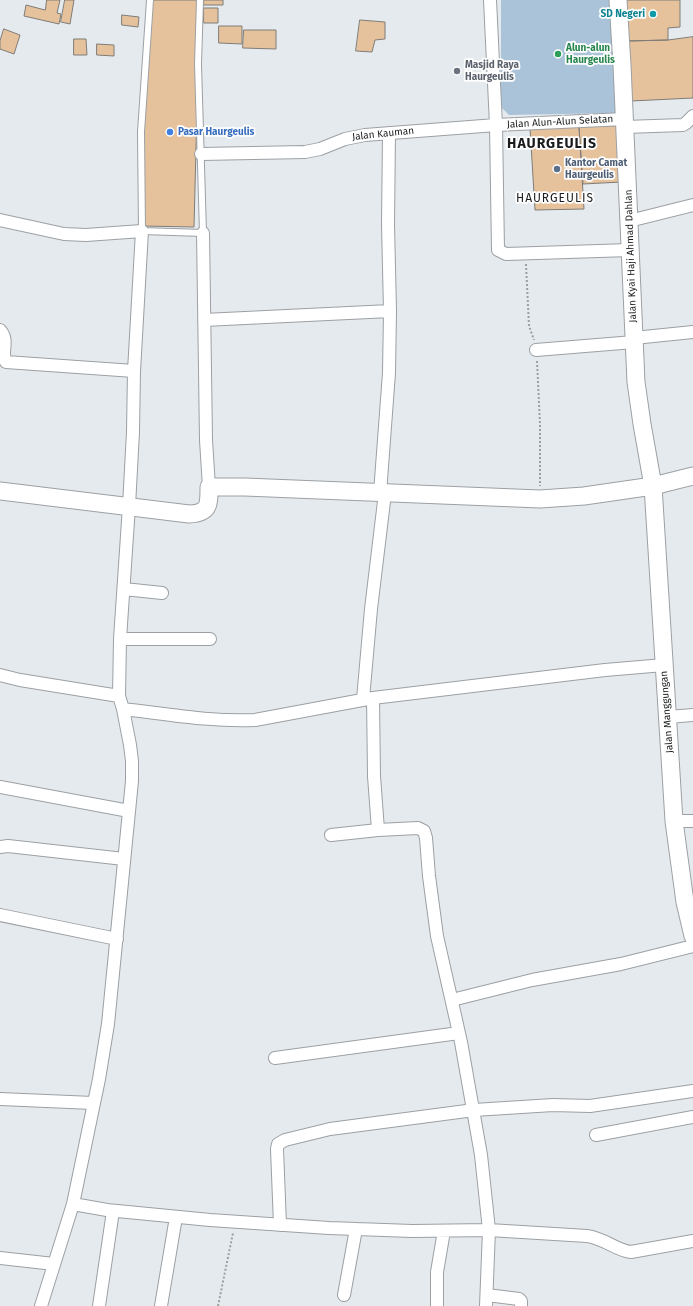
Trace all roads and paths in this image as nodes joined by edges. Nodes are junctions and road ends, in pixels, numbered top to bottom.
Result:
1 (150, 0) edge
2 (200, 0) edge
3 (490, 0) edge
4 (618, 0) edge
5 (693, 116) edge
6 (625, 123) junction
7 (496, 125) junction
8 (389, 133) junction
9 (201, 154) junction
10 (693, 205) edge
11 (0, 220) edge
12 (629, 221) junction
13 (142, 231) junction
14 (203, 233) junction
15 (630, 250) junction
16 (526, 253) junction
17 (390, 311) junction
18 (204, 320) junction
19 (0, 330) edge
20 (693, 332) edge
21 (634, 340) junction
22 (536, 350) junction
23 (134, 371) junction
24 (693, 476) edge
25 (653, 486) junction
26 (210, 487) junction
27 (0, 493) edge
28 (382, 493) junction
29 (540, 499) junction
30 (129, 506) junction
31 (124, 589) junction
32 (162, 593) dead end
33 (120, 639) junction
34 (210, 639) dead end
35 (664, 665) junction
36 (0, 674) edge
37 (119, 696) junction
38 (368, 699) junction
39 (123, 709) junction
40 (693, 715) edge
41 (668, 717) junction
42 (0, 787) edge
43 (129, 811) junction
44 (693, 821) edge
45 (674, 822) junction
46 (378, 830) junction
47 (331, 835) dead end
48 (0, 847) edge
49 (124, 859) junction
50 (0, 915) edge
51 (693, 936) edge
52 (117, 939) junction
53 (693, 946) edge
54 (452, 1000) junction
55 (459, 1033) junction
56 (275, 1058) dead end
57 (693, 1091) edge
58 (0, 1099) edge
59 (93, 1104) junction
60 (474, 1110) junction
61 (693, 1117) edge
62 (596, 1135) dead end
63 (72, 1204) junction
64 (113, 1211) junction
65 (176, 1217) junction
66 (235, 1222) junction
67 (280, 1225) junction
68 (356, 1229) junction
69 (489, 1230) junction
70 (444, 1231) junction
71 (693, 1241) edge
72 (0, 1258) edge
73 (54, 1264) junction
74 (344, 1295) dead end
75 (487, 1300) edge
76 (41, 1306) edge
77 (99, 1306) edge
78 (161, 1306) edge
79 (218, 1306) edge
80 (437, 1306) edge
81 (521, 1306) edge

1 - 13 lane
2 - 9 lane
3 - 7 street
4 - 6 street, Jalan Kyai Haji Ahmad Dahlan
5 - 6 street, Jalan Alun-Alun Selatan
6 - 7 street, Jalan Alun-Alun Selatan
6 - 12 street, Jalan Kyai Haji Ahmad Dahlan
7 - 8 street, Jalan Kauman
7 - 16 street
8 - 9 street, Jalan Kauman
8 - 17 street
9 - 14 lane
10 - 12 street
11 - 13 street
12 - 15 street, Jalan Kyai Haji Ahmad Dahlan
13 - 14 lane
13 - 23 street
14 - 18 street
15 - 16 street
15 - 21 street, Jalan Kyai Haji Ahmad Dahlan
16 - 22 path
17 - 18 street
17 - 28 street
18 - 26 street
19 - 23 street
20 - 21 street
21 - 22 street
21 - 25 street, Jalan Kyai Haji Ahmad Dahlan
22 - 29 path
23 - 30 street
24 - 25 street
25 - 29 street
25 - 35 street, Jalan Manggungan
26 - 28 street
26 - 30 street
27 - 30 street
28 - 29 street
28 - 38 street
30 - 31 street
31 - 32 street
31 - 33 street
33 - 34 street
33 - 37 street
35 - 38 street
35 - 41 street, Jalan Manggungan
36 - 37 street
37 - 39 street
38 - 39 street
38 - 46 street
39 - 43 street
40 - 41 street
41 - 45 street, Jalan Manggungan
42 - 43 street
43 - 49 street
44 - 45 street
45 - 51 street, Jalan Manggungan
46 - 47 street
46 - 54 street
48 - 49 street
49 - 52 street
50 - 52 street
52 - 59 street
53 - 54 street
54 - 55 street
55 - 56 street
55 - 60 street
57 - 60 street
58 - 59 street
59 - 63 street
60 - 67 street
60 - 69 street
61 - 62 street
63 - 64 street
63 - 73 street
64 - 65 street
64 - 77 street
65 - 66 street
65 - 78 street
66 - 67 street
66 - 79 path
67 - 68 street
68 - 70 street
68 - 74 street
69 - 70 street
69 - 71 street
69 - 75 street
70 - 80 street
72 - 73 street
73 - 76 street
75 - 81 street

